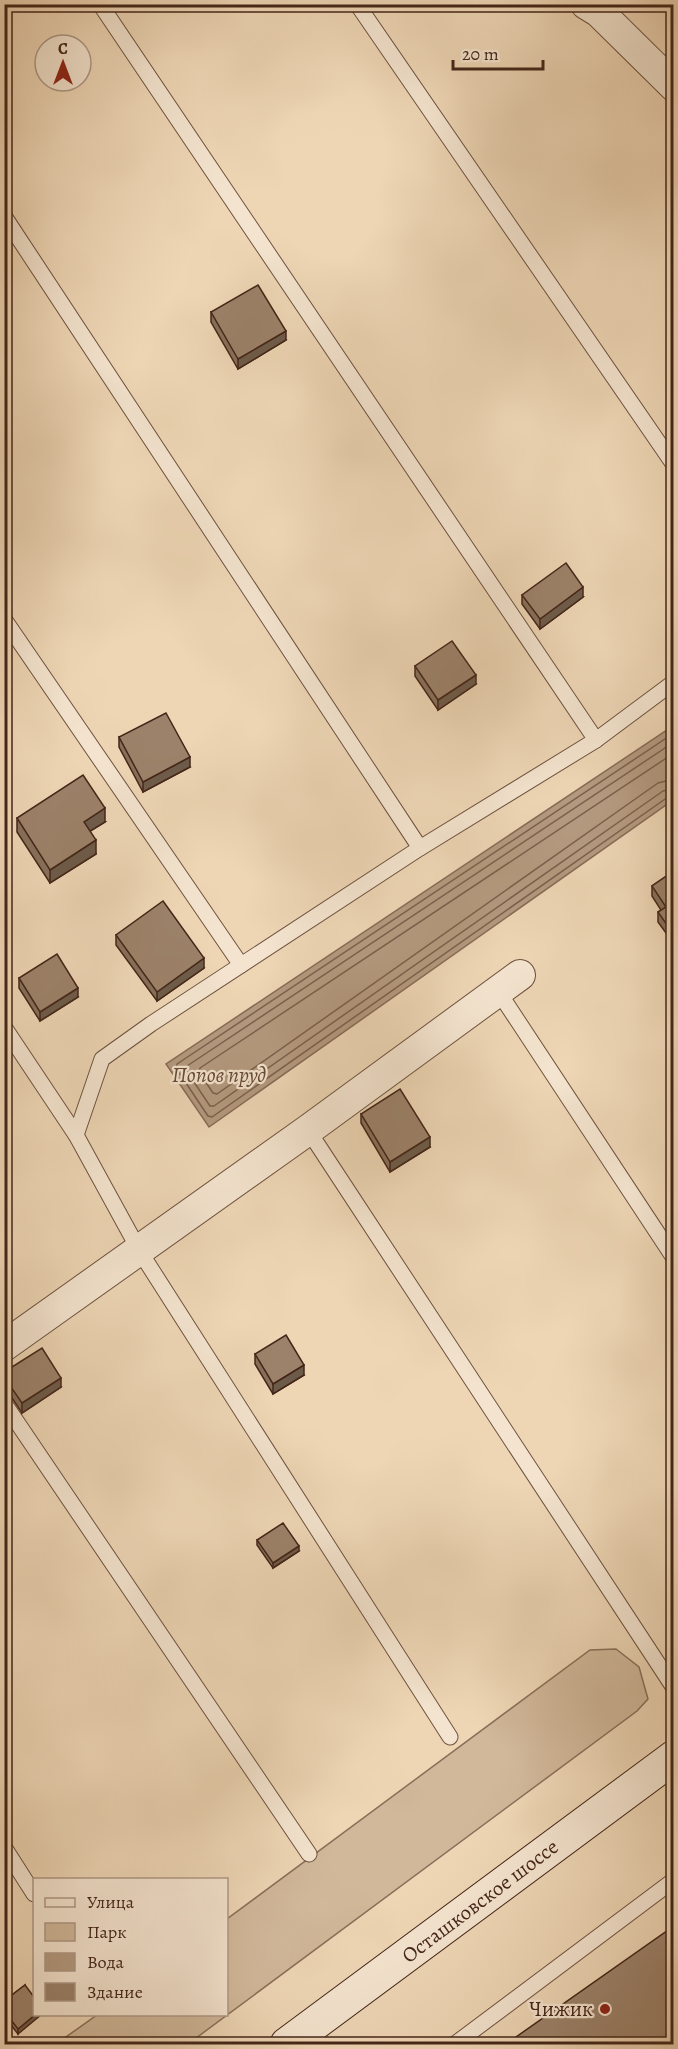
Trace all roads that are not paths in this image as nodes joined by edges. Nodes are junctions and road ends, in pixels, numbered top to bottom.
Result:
1 (100, 4) edge
2 (357, 4) edge
3 (586, 4) edge
4 (674, 86) edge
5 (4, 216) edge
6 (674, 465) edge
7 (4, 619) edge
8 (674, 682) edge
9 (596, 740) junction
10 (420, 848) junction
11 (241, 965) junction
12 (509, 983) joint
13 (4, 1027) edge
14 (308, 1130) junction
15 (76, 1135) junction
16 (139, 1250) junction
17 (674, 1258) edge
18 (4, 1346) edge
19 (4, 1403) edge
20 (674, 1688) edge
21 (450, 1737) dead end
22 (674, 1757) edge
23 (4, 1847) edge
24 (309, 1854) dead end
25 (674, 1880) edge
26 (33, 1892) edge
27 (287, 2044) edge
28 (455, 2044) edge

1 - 9 lane
2 - 6 lane
3 - 4 street
5 - 10 lane
7 - 11 lane
8 - 9 lane
9 - 10 lane
10 - 11 lane
11 - 15 lane
12 - 14 street
12 - 17 lane
13 - 15 lane
14 - 16 street
14 - 20 lane
15 - 16 lane
16 - 18 street
16 - 21 lane
19 - 24 lane
22 - 27 main road, Осташковское шоссе
23 - 26 lane
25 - 28 lane

